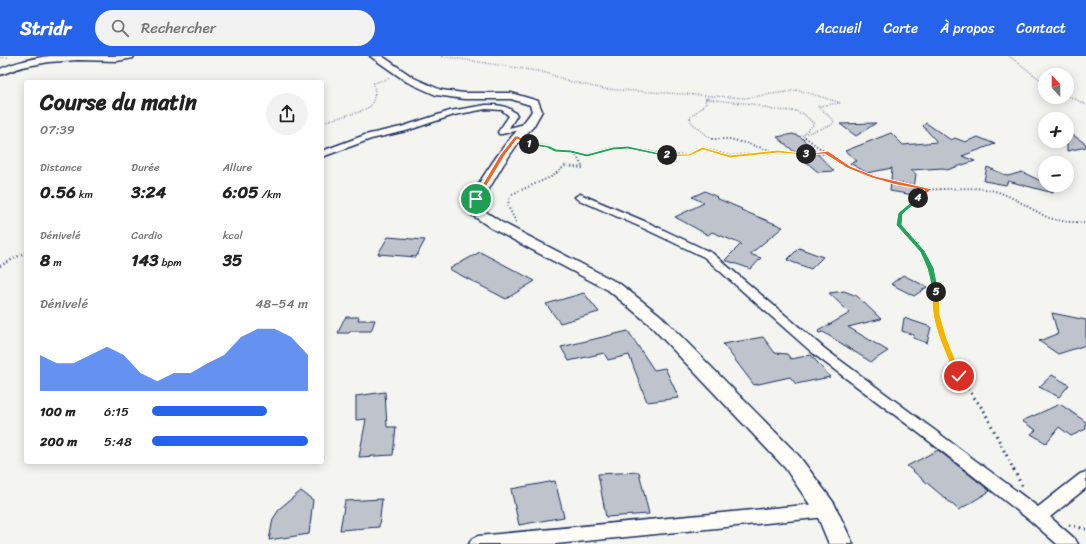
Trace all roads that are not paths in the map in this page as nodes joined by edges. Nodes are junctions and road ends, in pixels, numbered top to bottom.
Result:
1 (130, 56) edge
2 (374, 56) edge
3 (0, 72) edge
4 (529, 125) junction
5 (324, 153) edge
6 (580, 196) dead end
7 (1086, 480) edge
8 (826, 510) junction
9 (1038, 517) junction
10 (478, 544) edge
11 (841, 544) edge
12 (1069, 544) edge

1 - 3 street
2 - 4 street
4 - 5 street
4 - 8 street
6 - 9 street
7 - 9 street
8 - 10 street
8 - 11 street
9 - 12 street

